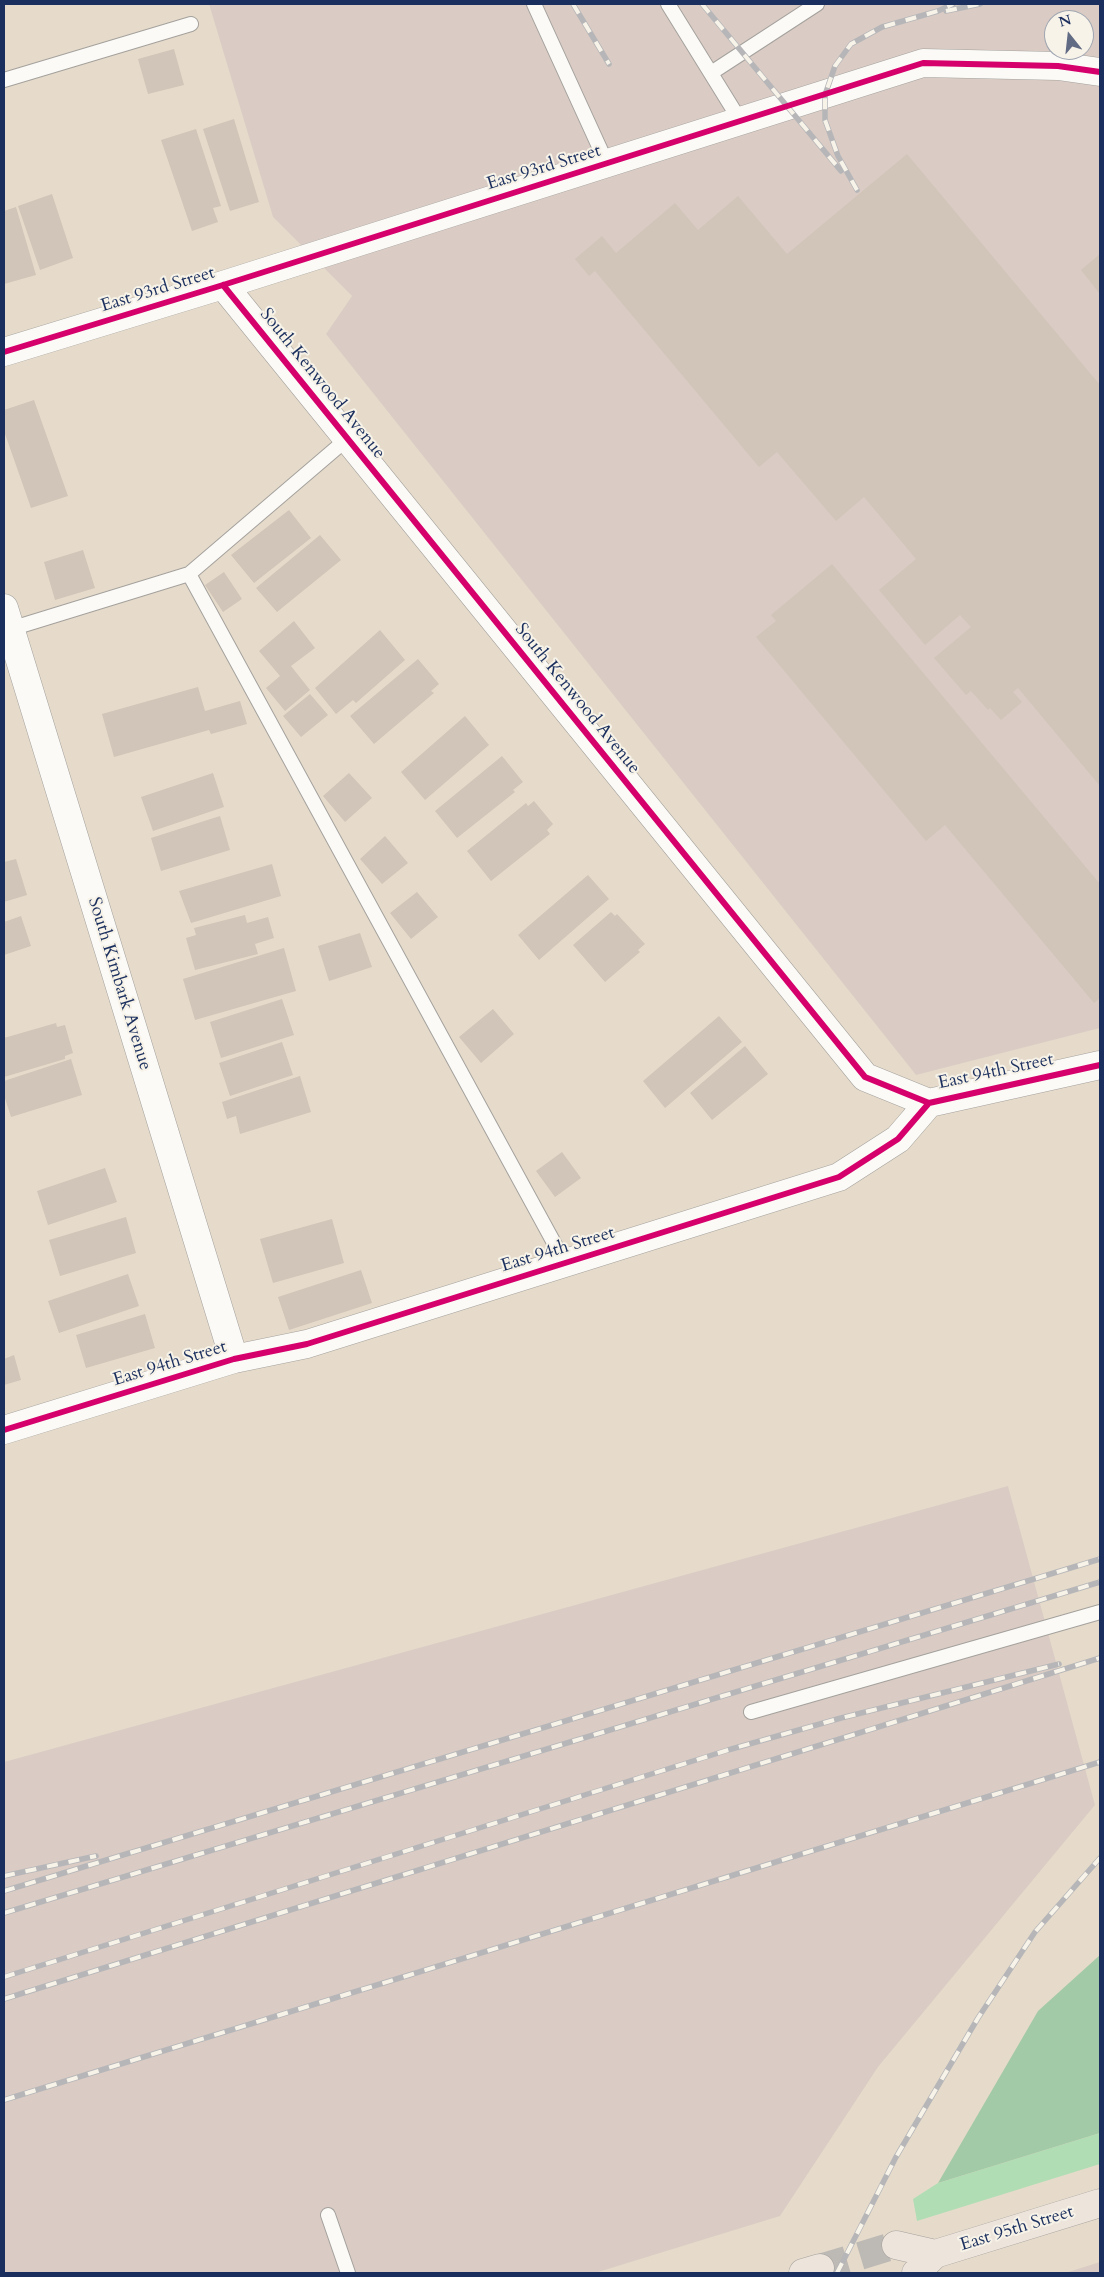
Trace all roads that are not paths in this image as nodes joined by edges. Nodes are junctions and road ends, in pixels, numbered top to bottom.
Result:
1 (534, 4) edge
2 (668, 4) edge
3 (817, 4) edge
4 (191, 24) dead end
5 (1100, 72) edge
6 (711, 73) junction
7 (4, 80) edge
8 (741, 122) junction
9 (607, 164) junction
10 (223, 285) junction
11 (4, 352) edge
12 (347, 439) junction
13 (188, 574) junction
14 (6, 622) edge
15 (1100, 1065) edge
16 (929, 1102) junction
17 (565, 1263) junction
18 (234, 1359) junction
19 (4, 1430) edge
20 (1100, 1612) edge
21 (752, 1712) dead end
22 (1100, 2203) edge
23 (328, 2215) dead end
24 (896, 2245) tunnel mouth
25 (935, 2254) junction
26 (348, 2273) edge
27 (916, 2273) edge

1 - 9 lane
2 - 6 lane
3 - 6 lane
4 - 7 lane
5 - 8 street, East 93rd Street
6 - 8 lane
8 - 9 street, East 93rd Street
9 - 10 street, East 93rd Street
10 - 11 street, East 93rd Street
10 - 12 street, South Kenwood Avenue
12 - 13 lane
12 - 16 street, South Kenwood Avenue
13 - 14 lane
13 - 17 lane
14 - 18 street, South Kimbark Avenue
15 - 16 street, East 94th Street
16 - 17 street, East 94th Street
17 - 18 street, East 94th Street
18 - 19 street, East 94th Street
20 - 21 lane
22 - 25 main road, East 95th Street
23 - 26 lane
24 - 25 main road
25 - 27 main road, East 95th Street

